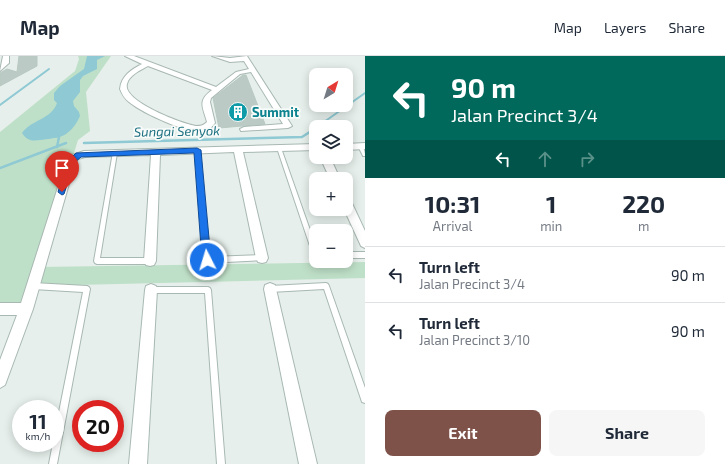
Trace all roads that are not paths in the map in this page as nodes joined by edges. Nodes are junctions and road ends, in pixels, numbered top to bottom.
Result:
1 (6, 56) edge
2 (128, 56) edge
3 (215, 56) edge
4 (244, 57) edge
5 (148, 63) junction
6 (0, 69) edge
7 (251, 70) junction
8 (216, 89) junction
9 (244, 129) dead end
10 (362, 146) edge
11 (309, 147) edge
12 (278, 148) junction
13 (238, 149) junction
14 (197, 150) junction
15 (156, 152) junction
16 (115, 153) junction
17 (365, 155) edge
18 (352, 216) edge
19 (309, 235) edge
20 (365, 243) edge
21 (365, 255) edge
22 (353, 256) edge
23 (262, 258) joint
24 (150, 261) joint
25 (33, 286) junction
26 (270, 289) joint
27 (151, 290) joint
28 (0, 309) edge
29 (26, 309) junction
30 (1, 374) edge
31 (365, 399) edge
32 (53, 464) edge
33 (138, 464) edge
34 (221, 464) edge
35 (308, 464) edge

1 - 6 street
2 - 5 street
3 - 4 street
4 - 7 street
5 - 8 street
5 - 8 street
7 - 8 street
7 - 9 street
10 - 17 lane
11 - 12 street
12 - 13 street
12 - 19 lane
13 - 14 street
13 - 23 street
14 - 15 street
14 - 23 lane
15 - 16 street
15 - 24 street
16 - 24 lane
16 - 25 street
18 - 20 street
21 - 22 lane
25 - 29 street
25 - 32 lane
26 - 31 lane
26 - 35 street
27 - 33 street
27 - 34 lane
28 - 29 street
29 - 30 street

